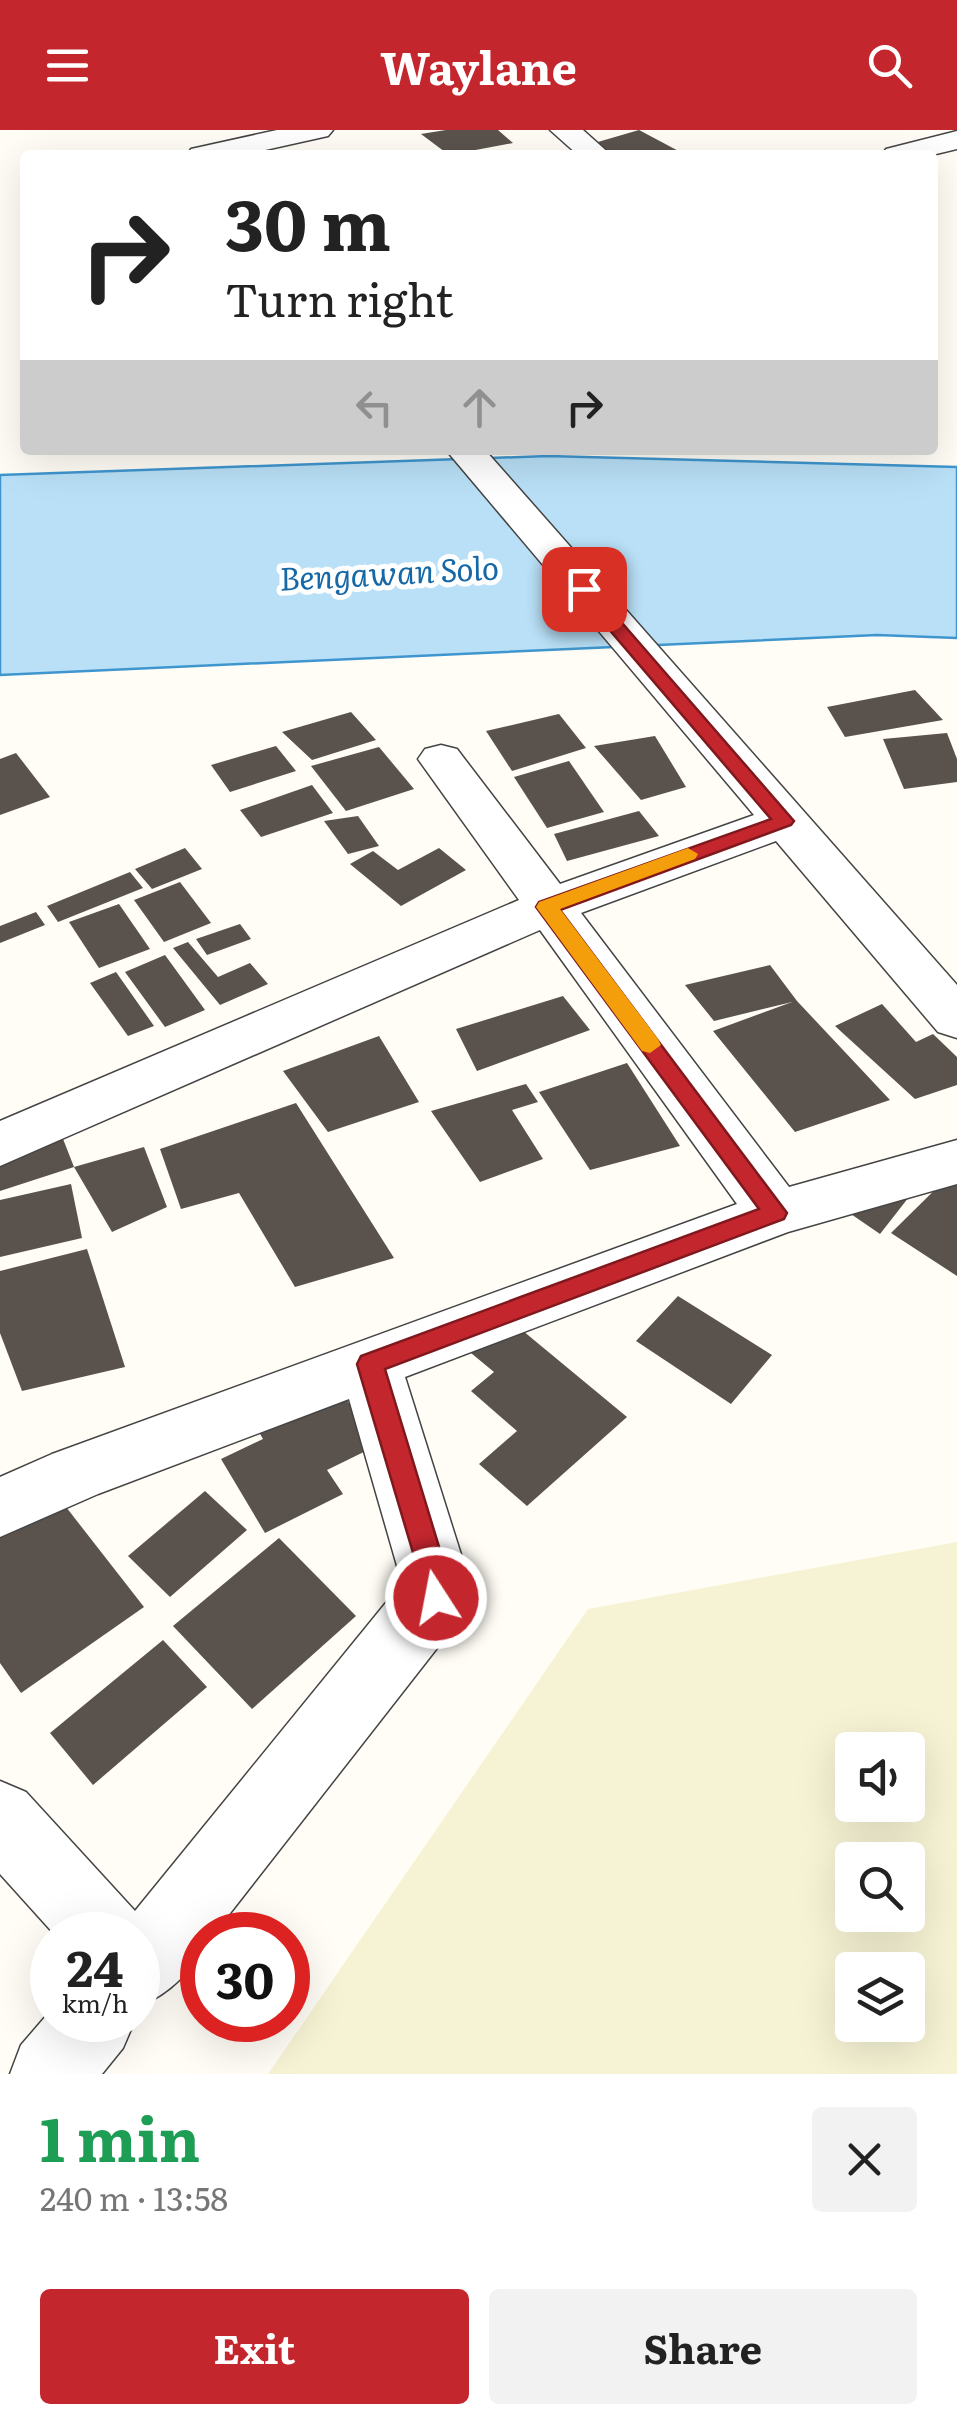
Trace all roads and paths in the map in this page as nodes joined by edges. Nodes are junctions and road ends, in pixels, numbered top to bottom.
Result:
1 (318, 130) edge
2 (564, 130) edge
3 (957, 140) edge
4 (246, 145) edge
5 (191, 149) edge
6 (590, 150) edge
7 (917, 150) edge
8 (469, 455) edge
9 (441, 759) dead end
10 (784, 821) junction
11 (546, 907) junction
12 (957, 1019) edge
13 (0, 1144) edge
14 (957, 1162) edge
15 (776, 1213) junction
16 (370, 1364) junction
17 (0, 1508) edge
18 (0, 1818) edge
19 (85, 1912) edge
20 (160, 1941) edge
21 (77, 2042) edge
22 (50, 2074) edge

1 - 4 street
2 - 6 street
3 - 7 street
4 - 5 street
8 - 10 street
9 - 11 street
10 - 11 street
10 - 12 street
11 - 13 street
11 - 15 street
14 - 15 street
15 - 16 street
16 - 17 street
16 - 20 street
18 - 19 street
21 - 22 street

